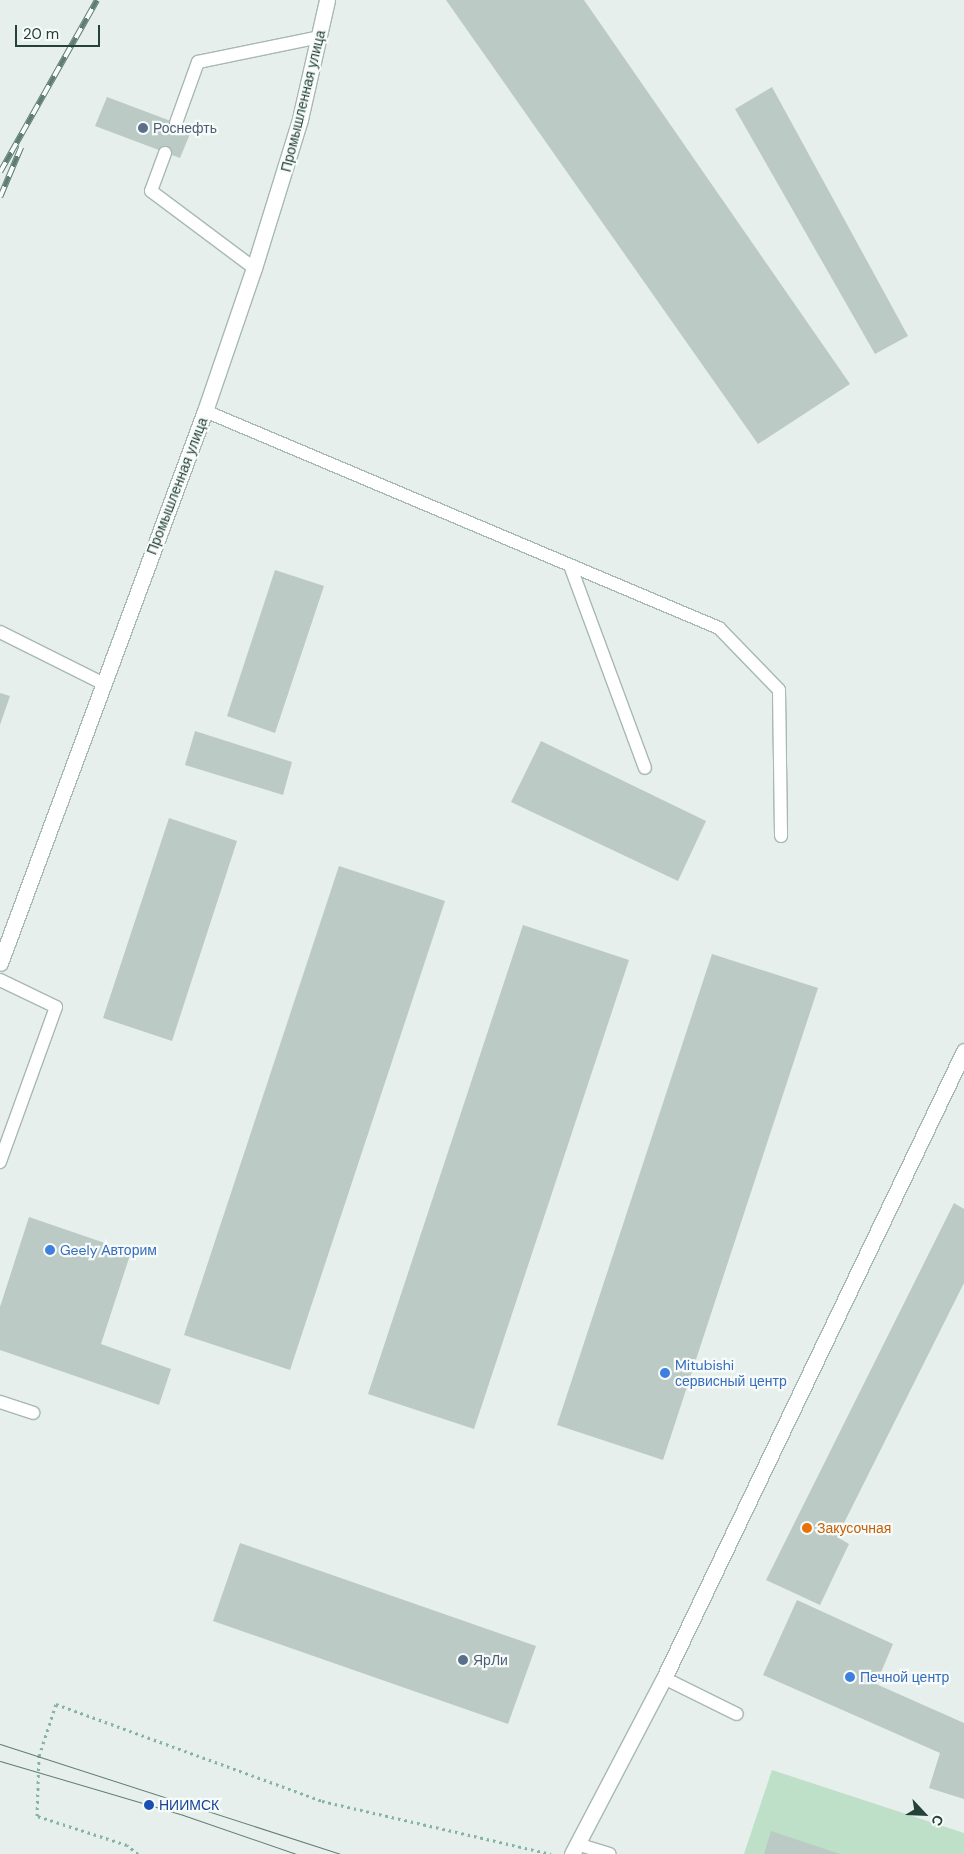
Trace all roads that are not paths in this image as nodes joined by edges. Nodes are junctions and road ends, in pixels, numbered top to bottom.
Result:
1 (327, 0) edge
2 (320, 37) junction
3 (176, 123) dead end
4 (165, 153) dead end
5 (254, 268) junction
6 (205, 411) junction
7 (571, 568) junction
8 (0, 632) edge
9 (102, 683) junction
10 (645, 768) dead end
11 (781, 836) dead end
12 (0, 963) edge
13 (0, 980) edge
14 (964, 1050) edge
15 (0, 1162) edge
16 (0, 1402) edge
17 (33, 1413) dead end
18 (664, 1678) junction
19 (737, 1714) dead end
20 (575, 1849) edge
21 (610, 1854) edge

1 - 2 street, Промышленная улица
2 - 3 lane
2 - 5 street, Промышленная улица
4 - 5 lane
5 - 6 street, Промышленная улица
6 - 7 lane
6 - 9 street, Промышленная улица
7 - 10 lane
7 - 11 lane
8 - 9 lane
9 - 12 street, Промышленная улица
13 - 15 lane
14 - 18 street
16 - 17 lane
18 - 19 lane
18 - 20 street
20 - 21 lane

